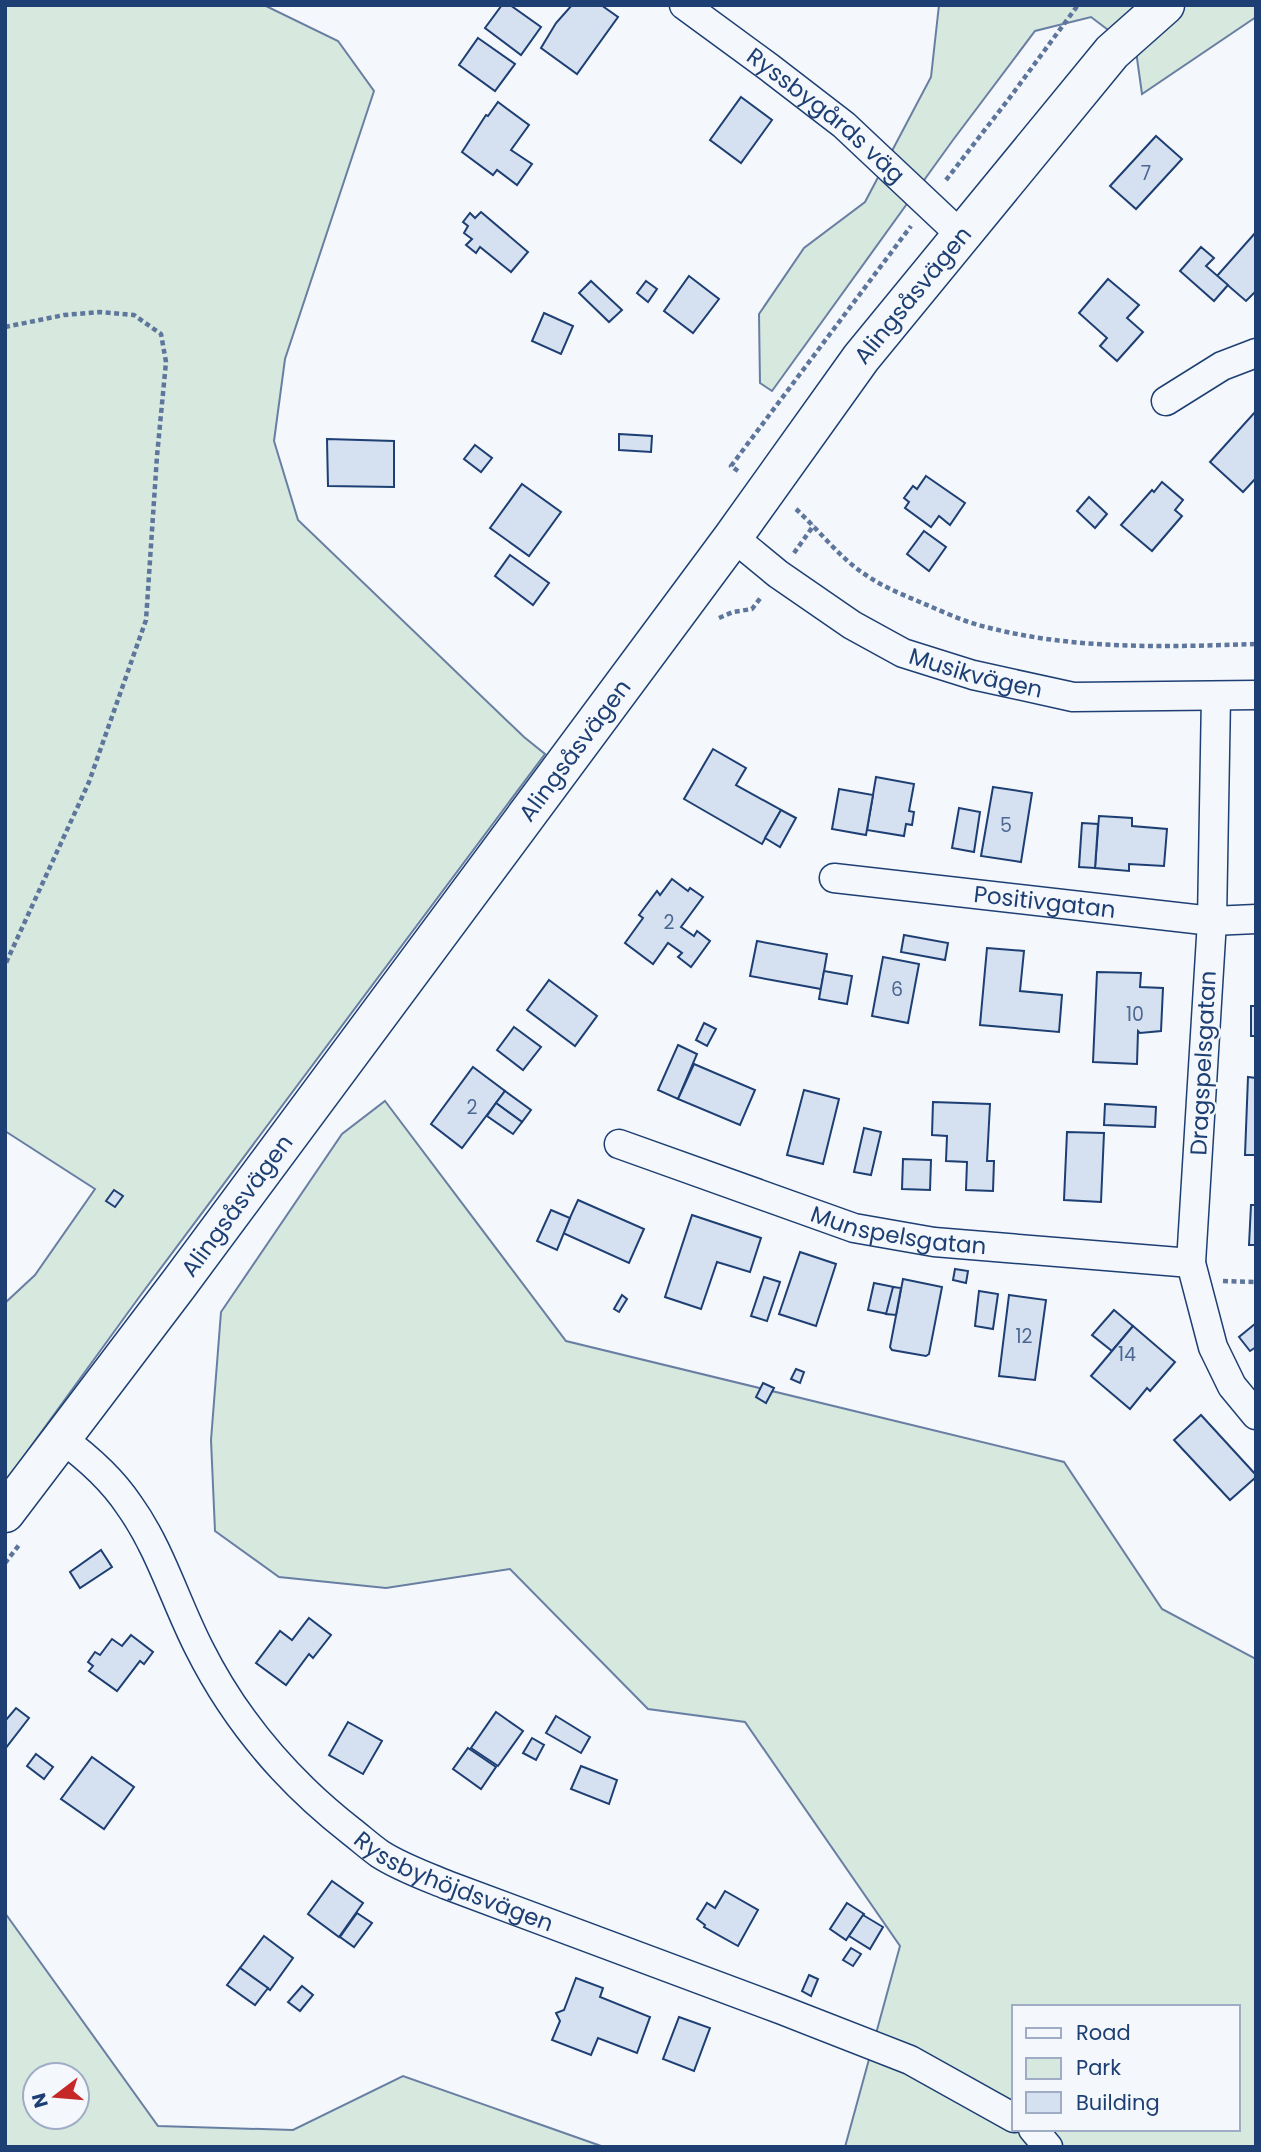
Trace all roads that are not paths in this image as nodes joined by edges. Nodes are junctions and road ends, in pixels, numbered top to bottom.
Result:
1 (684, 5) edge
2 (1165, 5) edge
3 (962, 236) junction
4 (1256, 353) edge
5 (1166, 401) dead end
6 (733, 537) junction
7 (1256, 695) edge
8 (1216, 696) junction
9 (834, 878) dead end
10 (1256, 919) edge
11 (1212, 921) junction
12 (619, 1144) dead end
13 (1191, 1263) junction
14 (1256, 1415) edge
15 (61, 1438) junction
16 (5, 1513) edge
17 (1012, 2117) edge
18 (1035, 2131) edge
19 (1048, 2147) edge

1 - 3 street, Ryssbygårds väg
2 - 3 main road, Alingsåsvägen
3 - 6 main road, Alingsåsvägen
4 - 5 street
6 - 8 street, Musikvägen
6 - 15 main road, Alingsåsvägen
7 - 8 street, Musikvägen
8 - 11 street, Dragspelsgatan
9 - 11 street, Positivgatan
10 - 11 street, Positivgatan
11 - 13 street, Dragspelsgatan
12 - 13 street, Munspelsgatan
13 - 14 street, Dragspelsgatan
15 - 16 main road, Alingsåsvägen
15 - 17 street, Ryssbyhöjdsvägen
18 - 19 street

